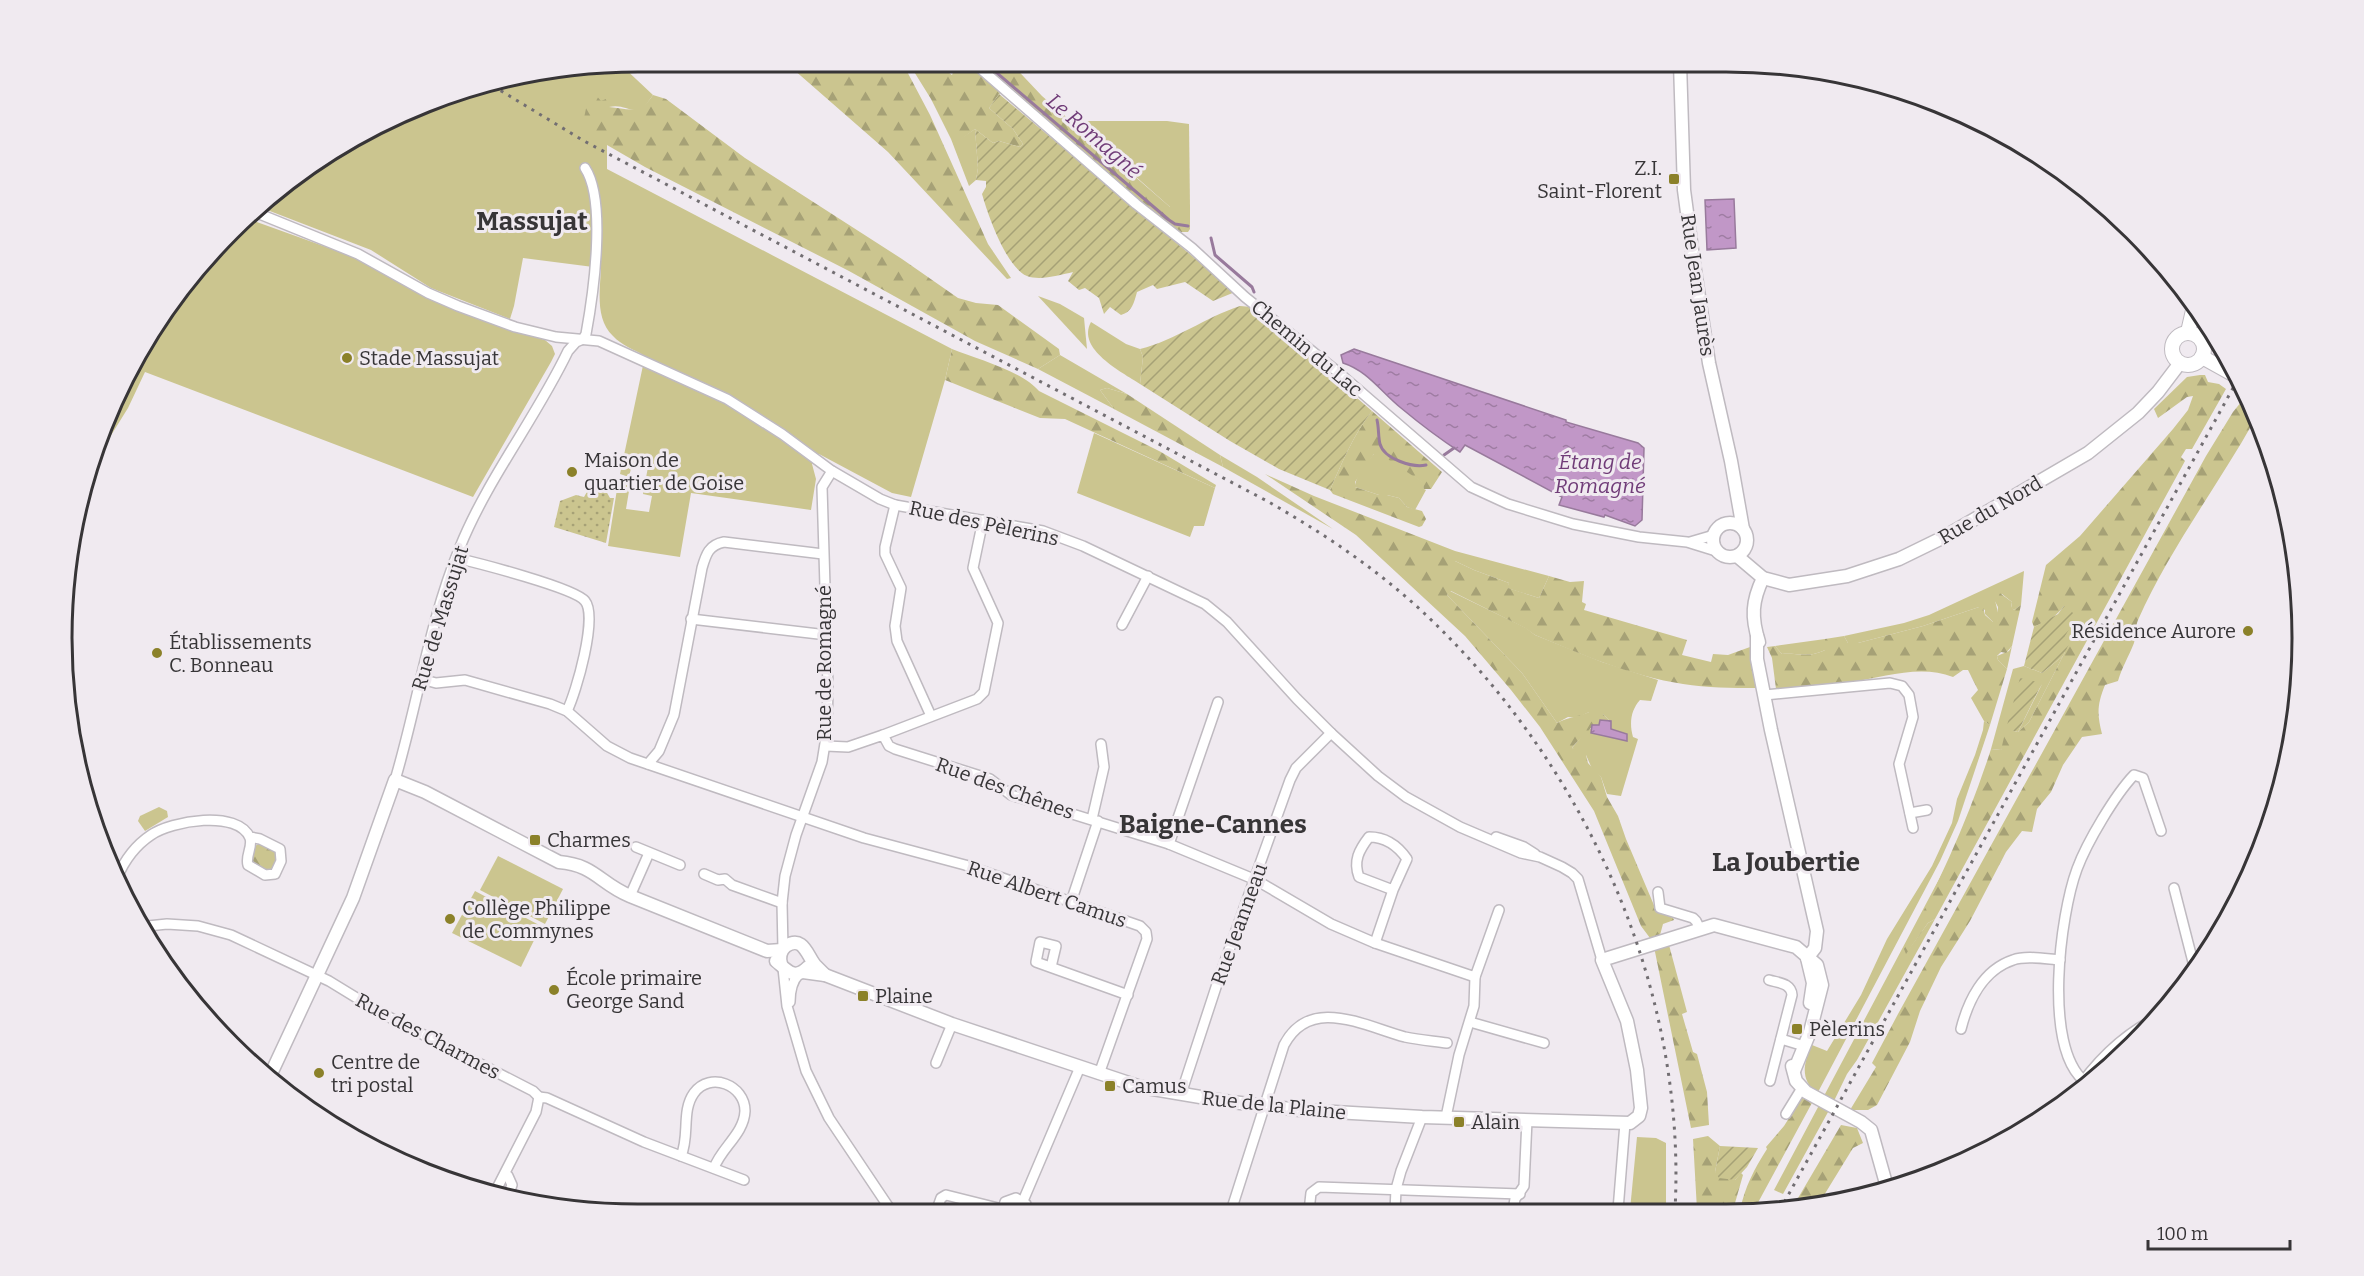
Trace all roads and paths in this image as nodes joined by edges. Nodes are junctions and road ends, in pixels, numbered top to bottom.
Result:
1 (984, 72) edge
2 (1680, 72) edge
3 (585, 168) dead end
4 (262, 215) edge
5 (2192, 316) edge
6 (2188, 332) junction
7 (583, 339) junction
8 (2202, 357) junction
9 (2180, 363) junction
10 (2223, 369) edge
11 (832, 471) junction
12 (1739, 504) junction
13 (895, 505) junction
14 (983, 520) junction
15 (1730, 523) junction
16 (1743, 529) junction
17 (1714, 535) junction
18 (1687, 542) junction
19 (1746, 546) junction
20 (1716, 551) junction
21 (823, 554) junction
22 (1737, 556) junction
23 (456, 558) junction
24 (1759, 575) junction
25 (1148, 576) junction
26 (691, 619) junction
27 (1122, 625) dead end
28 (827, 635) junction
29 (421, 679) junction
30 (1764, 691) junction
31 (1218, 702) dead end
32 (567, 711) junction
33 (931, 716) junction
34 (1331, 733) junction
35 (883, 735) junction
36 (1101, 744) dead end
37 (826, 746) junction
38 (648, 764) junction
39 (395, 780) junction
40 (1927, 810) dead end
41 (1910, 813) junction
42 (803, 818) junction
43 (1095, 820) junction
44 (1913, 828) dead end
45 (2161, 831) dead end
46 (250, 837) junction
47 (1169, 844) junction
48 (636, 847) dead end
49 (650, 853) junction
50 (680, 865) dead end
51 (121, 869) edge
52 (704, 874) dead end
53 (1256, 880) junction
54 (2174, 888) dead end
55 (1393, 891) junction
56 (1658, 892) dead end
57 (630, 896) junction
58 (1071, 902) junction
59 (782, 903) junction
60 (1499, 910) dead end
61 (782, 923) junction
62 (151, 926) edge
63 (1700, 929) junction
64 (1375, 942) junction
65 (799, 944) junction
66 (783, 950) junction
67 (767, 951) junction
68 (1807, 957) junction
69 (810, 958) junction
70 (2192, 959) edge
71 (1602, 960) junction
72 (2060, 960) junction
73 (782, 966) junction
74 (1051, 967) dead end
75 (801, 973) junction
76 (317, 975) junction
77 (825, 975) junction
78 (1475, 976) junction
79 (1769, 980) dead end
80 (1128, 995) junction
81 (791, 1016) junction
82 (1470, 1022) junction
83 (952, 1024) junction
84 (1961, 1029) dead end
85 (2127, 1037) edge
86 (1781, 1038) junction
87 (1447, 1043) dead end
88 (1544, 1043) dead end
89 (1801, 1045) junction
90 (2114, 1050) edge
91 (936, 1063) dead end
92 (1080, 1067) junction
93 (273, 1070) edge
94 (1099, 1074) junction
95 (2081, 1078) edge
96 (1770, 1081) dead end
97 (1802, 1088) junction
98 (1181, 1094) junction
99 (539, 1097) junction
100 (1264, 1107) junction
101 (1786, 1114) dead end
102 (1422, 1117) junction
103 (1446, 1117) junction
104 (1527, 1120) junction
105 (1630, 1122) junction
106 (681, 1156) junction
107 (714, 1168) junction
108 (505, 1174) junction
109 (744, 1180) dead end
110 (1885, 1181) edge
111 (498, 1186) edge
112 (510, 1189) edge
113 (1396, 1189) junction
114 (1520, 1194) junction
115 (1023, 1201) junction
116 (887, 1204) edge
117 (939, 1204) edge
118 (976, 1204) edge
119 (1006, 1204) edge
120 (1024, 1204) edge
121 (1233, 1204) edge
122 (1310, 1204) edge
123 (1395, 1204) edge
124 (1514, 1204) edge
125 (1619, 1204) edge

1 - 18 street, Chemin du Lac
2 - 12 street, Rue Jean Jaurès
3 - 7 street
4 - 7 street, Rue des Pèlerins
5 - 6 main road
6 - 8 main road
6 - 9 main road
7 - 11 street, Rue des Pèlerins
7 - 23 street, Rue de Massujat
8 - 9 main road
8 - 10 main road
9 - 24 street, Rue du Nord
11 - 13 street, Rue des Pèlerins
11 - 21 street, Rue de Romagné
12 - 15 street
12 - 16 street, Rue Jean Jaurès
13 - 14 street, Rue des Pèlerins
13 - 33 street
14 - 25 street, Rue des Pèlerins
14 - 33 street
15 - 16 street
15 - 17 street
16 - 19 street
17 - 18 street, Chemin du Lac
17 - 20 street
18 - 20 street, Chemin du Lac
19 - 22 street
19 - 24 street
20 - 22 street
21 - 26 street
21 - 28 street, Rue de Romagné
22 - 24 street
23 - 29 street, Rue de Massujat
23 - 32 street
24 - 30 street
25 - 27 street
25 - 34 street, Rue des Pèlerins
26 - 28 street
26 - 38 street
28 - 37 street, Rue de Romagné
29 - 32 street
29 - 39 street, Rue de Massujat
30 - 41 street
30 - 68 street
31 - 47 street
32 - 38 street, Rue Albert Camus
33 - 35 street
34 - 53 street, Rue Jeanneau
34 - 71 street, Rue des Pèlerins
35 - 37 street
35 - 43 street, Rue des Chênes
36 - 43 street
37 - 42 street, Rue de Romagné
38 - 42 street, Rue Albert Camus
39 - 57 street
39 - 76 street, Rue de Massujat
40 - 41 street
41 - 44 street
42 - 58 street, Rue Albert Camus
42 - 59 street, Rue de Romagné
43 - 47 street, Rue des Chênes
43 - 58 street
45 - 72 street
46 - 46 street
46 - 51 street
47 - 53 street, Rue des Chênes
48 - 49 street
49 - 50 street
49 - 57 street
52 - 59 street
53 - 64 street, Rue des Chênes
53 - 98 street, Rue Jeanneau
54 - 70 street
55 - 55 street
55 - 64 street
56 - 63 street
57 - 67 street
58 - 80 street, Rue Albert Camus
59 - 61 street, Rue de Romagné
60 - 78 street
61 - 65 street
61 - 66 street, Rue de Romagné
62 - 76 street, Rue des Charmes
63 - 68 street
63 - 71 street
64 - 78 street, Rue des Chênes
65 - 66 street
65 - 69 street
66 - 67 street
66 - 73 street
67 - 73 street
68 - 89 street
69 - 75 street
69 - 77 street, Rue de la Plaine
71 - 105 street
72 - 84 street
72 - 95 street
73 - 75 street
73 - 81 street
74 - 80 street
75 - 77 street, Rue de la Plaine
75 - 81 street
76 - 93 street, Rue de Massujat
76 - 99 street, Rue des Charmes
77 - 83 street, Rue de la Plaine
78 - 82 street
79 - 86 street
80 - 94 street, Rue Albert Camus
81 - 116 street
82 - 88 street
82 - 103 street
83 - 91 street
83 - 92 street, Rue de la Plaine
85 - 90 street
86 - 89 street
86 - 96 street
87 - 100 street
89 - 97 street
92 - 94 street, Rue de la Plaine
92 - 115 street
94 - 98 street, Rue de la Plaine
97 - 101 street
97 - 110 street
98 - 100 street, Rue de la Plaine
99 - 106 street, Rue des Charmes
99 - 108 street
100 - 102 street, Rue de la Plaine
100 - 121 street
102 - 103 street, Rue de la Plaine
102 - 113 street
103 - 104 street, Rue de la Plaine
104 - 105 street, Rue de la Plaine
104 - 114 street
105 - 125 street
106 - 107 street, Rue des Charmes
106 - 107 street
107 - 109 street, Rue des Charmes
108 - 111 street
108 - 112 street
113 - 114 street
113 - 122 street
113 - 123 street
114 - 124 street
115 - 119 street
115 - 120 street
117 - 118 street

